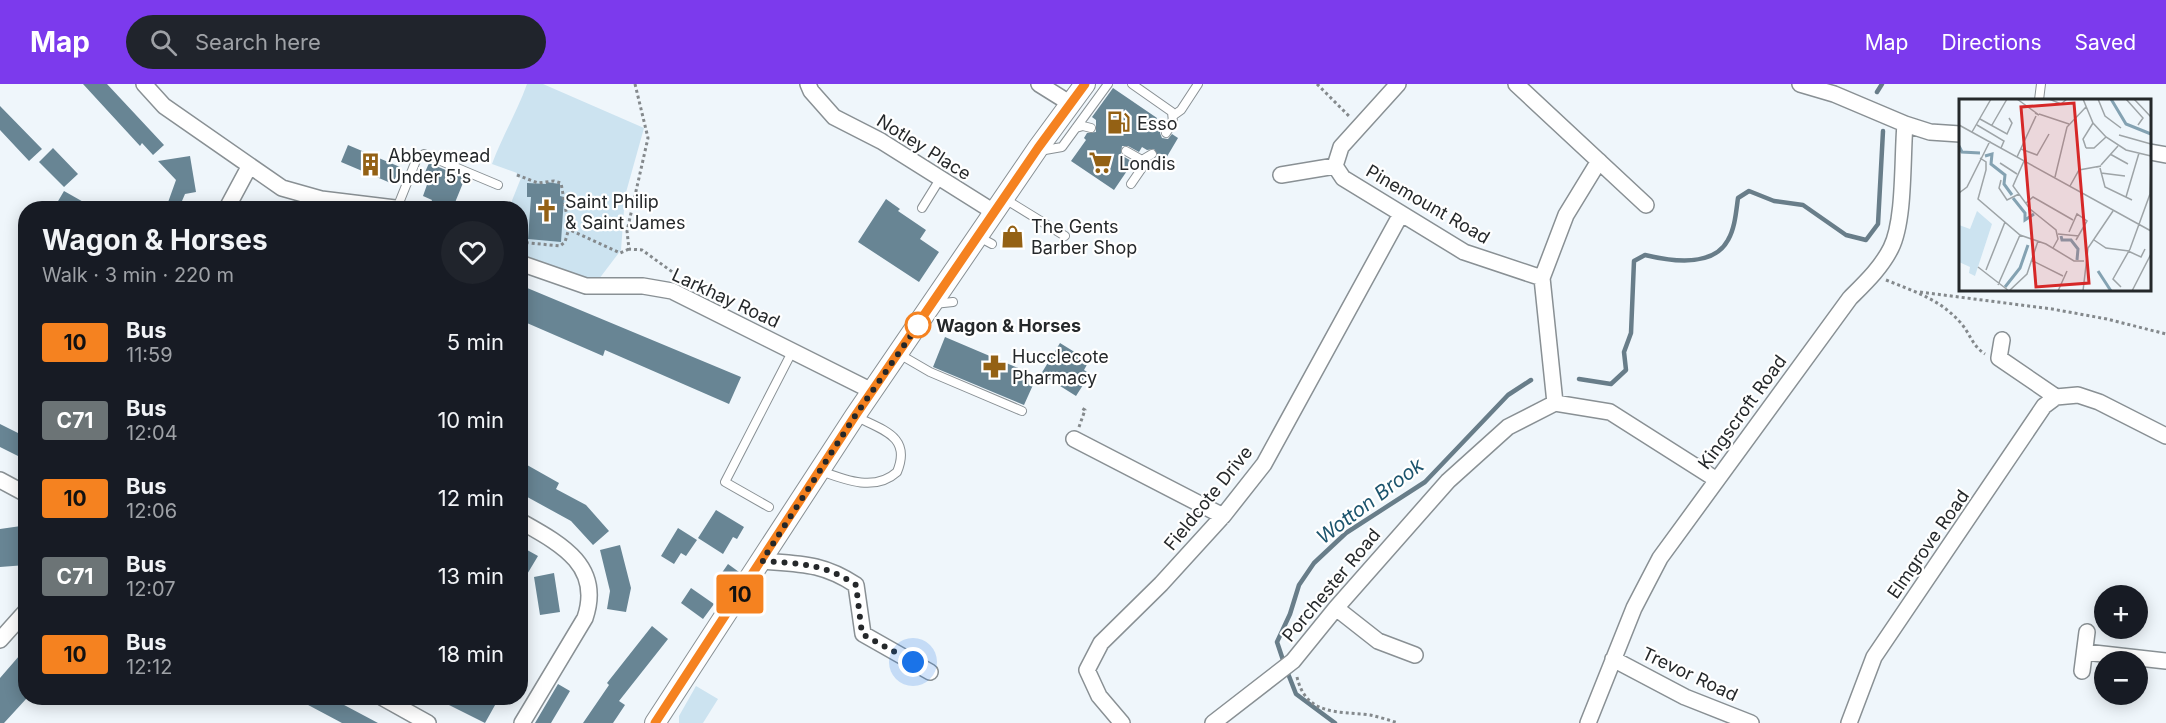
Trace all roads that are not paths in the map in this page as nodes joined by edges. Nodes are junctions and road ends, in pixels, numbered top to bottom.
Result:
1 (144, 84) edge
2 (808, 84) edge
3 (1040, 84) edge
4 (1085, 84) edge
5 (1108, 84) edge
6 (1132, 84) edge
7 (1198, 84) edge
8 (1398, 84) edge
9 (1516, 84) edge
10 (1800, 84) edge
11 (2041, 84) edge
12 (2039, 99) edge
13 (1071, 104) junction
14 (1174, 115) junction
15 (1905, 124) junction
16 (1076, 128) junction
17 (1090, 128) dead end
18 (1166, 133) dead end
19 (1959, 134) edge
20 (1038, 148) junction
21 (1126, 151) dead end
22 (2151, 153) edge
23 (1152, 154) dead end
24 (2166, 155) edge
25 (1142, 160) junction
26 (1599, 161) junction
27 (1335, 166) junction
28 (249, 167) junction
29 (1281, 175) dead end
30 (940, 179) junction
31 (1131, 184) dead end
32 (498, 185) dead end
33 (231, 201) edge
34 (338, 201) edge
35 (399, 201) edge
36 (999, 205) junction
37 (1646, 205) dead end
38 (922, 208) dead end
39 (1401, 214) junction
40 (1065, 236) dead end
41 (528, 266) edge
42 (1542, 278) junction
43 (953, 302) dead end
44 (932, 304) junction
45 (2002, 340) dead end
46 (793, 350) junction
47 (898, 354) junction
48 (872, 391) junction
49 (2056, 397) junction
50 (1556, 403) junction
51 (1022, 411) dead end
52 (855, 416) junction
53 (2166, 436) edge
54 (1074, 440) road end
55 (821, 471) junction
56 (0, 480) edge
57 (1717, 480) junction
58 (18, 490) edge
59 (769, 507) dead end
60 (1223, 516) junction
61 (528, 526) edge
62 (762, 561) junction
63 (1336, 608) junction
64 (18, 620) edge
65 (2088, 632) dead end
66 (0, 640) edge
67 (2085, 652) junction
68 (1415, 655) dead end
69 (1613, 659) junction
70 (2166, 662) edge
71 (2082, 671) dead end
72 (930, 672) dead end
73 (396, 705) edge
74 (428, 723) edge
75 (522, 723) edge
76 (655, 723) edge
77 (1122, 723) edge
78 (1213, 723) edge
79 (1588, 723) edge
80 (1751, 723) edge
81 (1849, 723) edge

1 - 28 street
2 - 30 street, Notley Place
3 - 13 street
4 - 13 street
5 - 16 lane
6 - 14 lane
7 - 14 lane
8 - 27 street
9 - 26 street
10 - 15 street
11 - 12 lane
13 - 20 street
14 - 18 lane
15 - 19 street
15 - 57 street, Kingscroft Road
16 - 17 lane
16 - 20 lane
20 - 36 street
21 - 25 lane
22 - 24 street
23 - 25 lane
25 - 31 lane
26 - 37 street
26 - 42 street
27 - 29 street
27 - 39 street, Pinemount Road
28 - 33 street
28 - 34 street
30 - 36 street, Notley Place
30 - 38 lane
32 - 35 lane
36 - 40 lane
36 - 44 street
39 - 42 street, Pinemount Road
39 - 60 street, Fieldcote Drive
41 - 46 street, Larkhay Road
42 - 50 street
43 - 44 lane
44 - 47 street
45 - 49 street
46 - 48 street, Larkhay Road
46 - 59 lane
47 - 48 street
47 - 51 lane
48 - 52 street
49 - 53 street
49 - 81 street, Elmgrove Road
50 - 57 street
50 - 63 street, Porchester Road
52 - 55 street
52 - 55 lane
54 - 60 street
55 - 62 street
56 - 58 street
57 - 69 street, Kingscroft Road
60 - 77 street, Fieldcote Drive
61 - 75 street
62 - 72 street
62 - 76 street
63 - 68 street
63 - 78 street, Porchester Road
64 - 66 street
65 - 67 street
67 - 70 street
67 - 71 street
69 - 79 street, Kingscroft Road
69 - 80 street, Trevor Road
73 - 74 street

